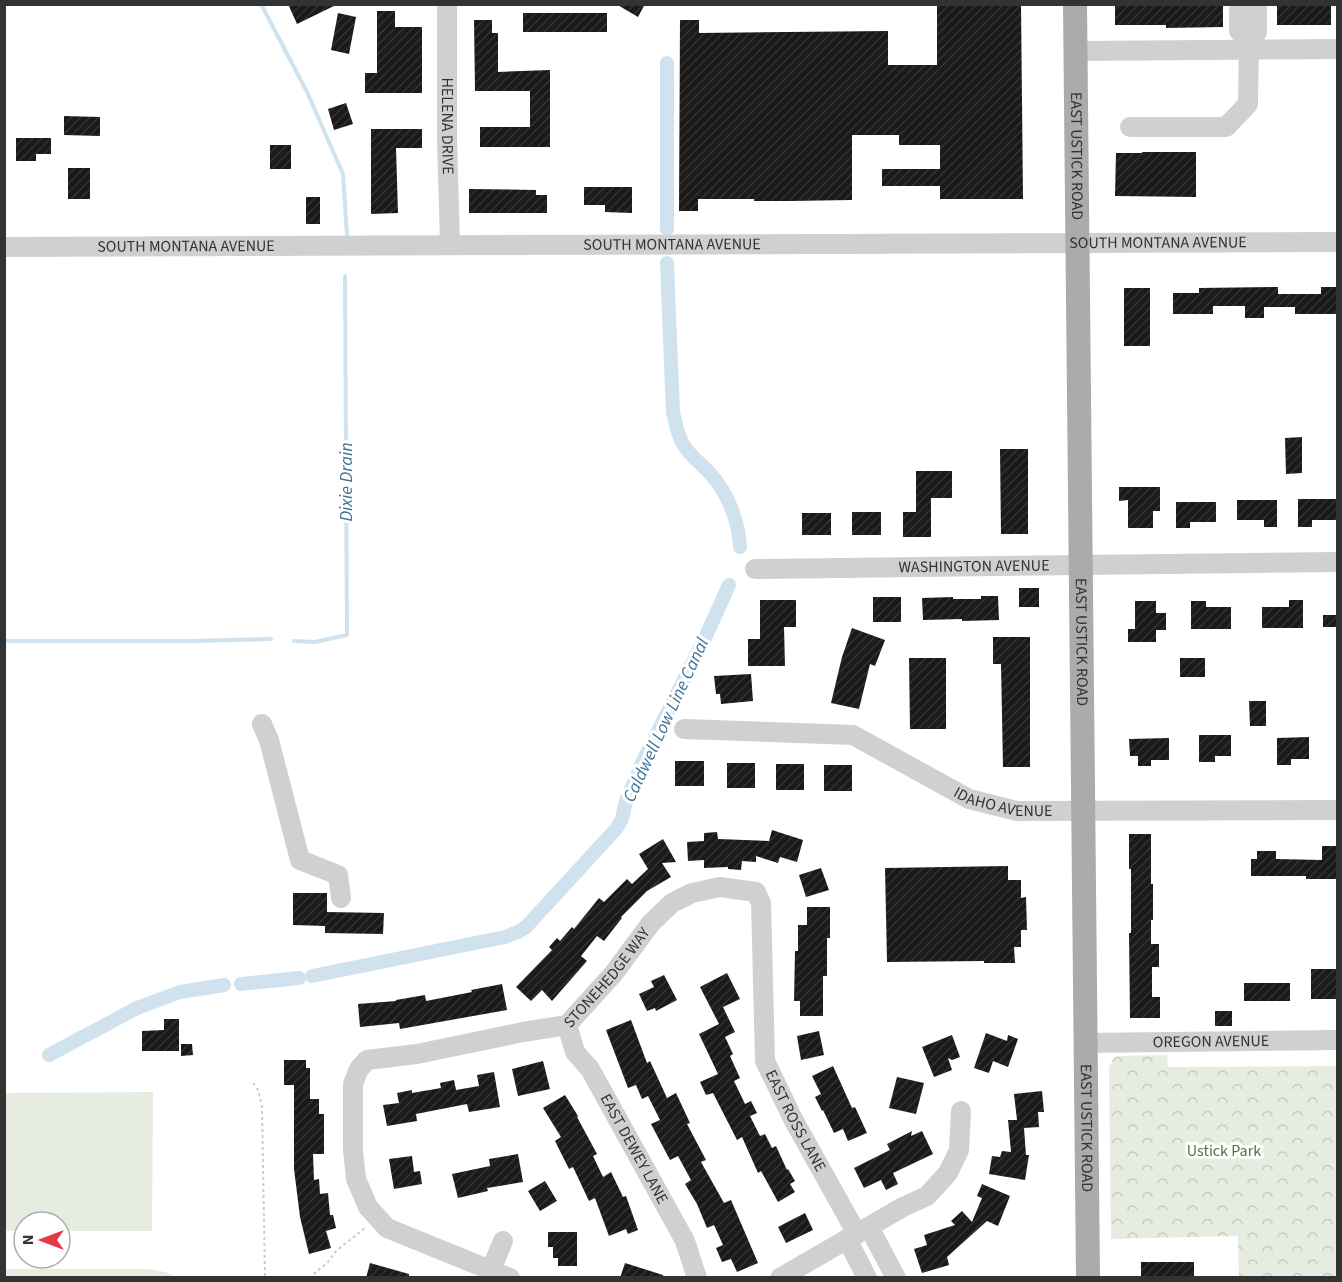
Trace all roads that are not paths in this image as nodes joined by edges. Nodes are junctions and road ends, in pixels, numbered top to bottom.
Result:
1 (447, 4) edge
2 (1075, 4) edge
3 (1244, 4) edge
4 (1254, 4) edge
5 (1249, 45) junction
6 (1338, 49) edge
7 (1076, 51) junction
8 (1130, 128) dead end
9 (1338, 242) edge
10 (1078, 243) junction
11 (450, 245) junction
12 (4, 247) edge
13 (1338, 562) edge
14 (1080, 565) junction
15 (755, 569) dead end
16 (262, 724) dead end
17 (684, 729) dead end
18 (1338, 810) edge
19 (1083, 812) junction
20 (756, 892) joint
21 (341, 898) dead end
22 (567, 1025) junction
23 (1338, 1040) edge
24 (1085, 1043) junction
25 (961, 1111) dead end
26 (858, 1233) junction
27 (503, 1241) dead end
28 (491, 1270) junction
29 (510, 1278) edge
30 (697, 1278) edge
31 (780, 1278) edge
32 (867, 1278) edge
33 (896, 1278) edge
34 (1088, 1278) edge

1 - 11 street, HELENA DRIVE
2 - 7 main road, EAST USTICK ROAD
3 - 5 street
4 - 5 street
5 - 6 street
5 - 7 street
5 - 8 street
7 - 10 main road, EAST USTICK ROAD
9 - 10 street, SOUTH MONTANA AVENUE
10 - 11 street, SOUTH MONTANA AVENUE
10 - 14 main road, EAST USTICK ROAD
11 - 12 street, SOUTH MONTANA AVENUE
13 - 14 street, WASHINGTON AVENUE
14 - 15 street, WASHINGTON AVENUE
14 - 19 main road, EAST USTICK ROAD
16 - 21 street
17 - 19 street, IDAHO AVENUE
18 - 19 street, IDAHO AVENUE
19 - 24 main road, EAST USTICK ROAD
20 - 22 street, STONEHEDGE WAY
20 - 26 street, EAST ROSS LANE
22 - 28 street, STONEHEDGE WAY
22 - 30 street, EAST DEWEY LANE
23 - 24 street, OREGON AVENUE
24 - 34 main road, EAST USTICK ROAD
25 - 26 street
26 - 31 street
26 - 32 street, EAST ROSS LANE
26 - 33 street, EAST ROSS LANE
27 - 28 street
28 - 29 street

